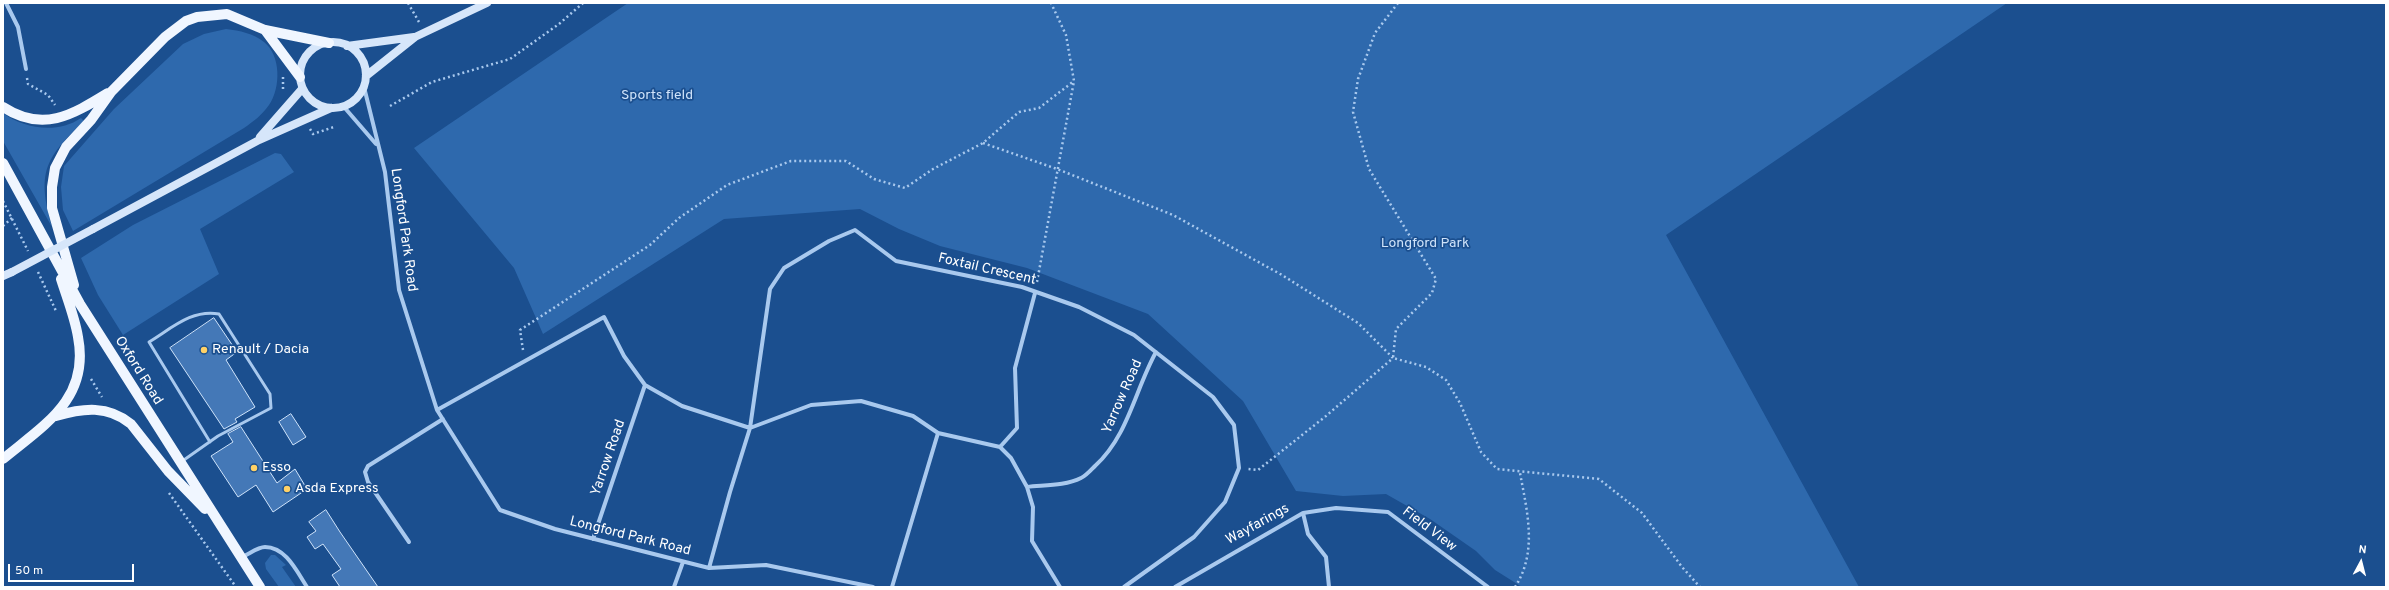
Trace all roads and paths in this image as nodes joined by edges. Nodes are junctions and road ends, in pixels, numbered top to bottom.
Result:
1 (6, 3) edge
2 (408, 3) edge
3 (487, 3) edge
4 (583, 3) edge
5 (1051, 3) edge
6 (1398, 3) edge
7 (265, 30) junction
8 (424, 32) junction
9 (415, 37) junction
10 (329, 43) junction
11 (348, 46) junction
12 (26, 68) joint
13 (366, 76) junction
14 (300, 77) junction
15 (1074, 81) junction
16 (364, 87) junction
17 (302, 89) junction
18 (111, 92) junction
19 (390, 106) dead end
20 (3, 107) edge
21 (344, 107) junction
22 (331, 108) junction
23 (62, 118) junction
24 (259, 140) junction
25 (983, 143) junction
26 (377, 145) junction
27 (3, 163) edge
28 (1057, 169) junction
29 (12, 218) dead end
30 (3, 226) edge
31 (55, 260) junction
32 (3, 276) edge
33 (1035, 293) junction
34 (80, 304) junction
35 (1156, 352) junction
36 (516, 354) dead end
37 (1393, 358) junction
38 (645, 385) junction
39 (437, 410) junction
40 (56, 416) junction
41 (443, 420) junction
42 (750, 428) junction
43 (938, 433) junction
44 (210, 442) junction
45 (1000, 447) junction
46 (3, 459) edge
47 (180, 463) junction
48 (1239, 468) junction
49 (1520, 473) junction
50 (1027, 487) junction
51 (1303, 513) junction
52 (215, 519) junction
53 (593, 539) junction
54 (409, 542) dead end
55 (240, 558) junction
56 (683, 562) junction
57 (709, 568) junction
58 (260, 587) edge
59 (307, 587) edge
60 (674, 587) edge
61 (873, 587) edge
62 (892, 587) edge
63 (1060, 587) edge
64 (1124, 587) edge
65 (1175, 587) edge
66 (1329, 587) edge
67 (1488, 587) edge
68 (1515, 587) edge
69 (1700, 587) edge

1 - 12 street
2 - 8 path
3 - 8 street
4 - 19 path
5 - 15 path
6 - 37 path
7 - 10 main road
7 - 14 main road
7 - 18 main road
8 - 9 street
9 - 11 street
9 - 13 street
10 - 11 street
10 - 14 street
11 - 13 street
12 - 23 path
13 - 16 street
14 - 17 street
15 - 25 path
15 - 28 path
16 - 21 street
16 - 26 street, Longford Park Road
17 - 22 street
17 - 24 street
18 - 23 main road
18 - 34 main road
20 - 23 main road
21 - 22 street
21 - 26 street, Longford Park Road
22 - 24 street
24 - 32 street, bridge
25 - 28 path
25 - 36 path
26 - 39 street, Longford Park Road
27 - 31 main road, Oxford Road
28 - 33 path
28 - 37 path
29 - 30 path
31 - 34 main road, Oxford Road
31 - 40 main road
33 - 35 street, Foxtail Crescent
33 - 42 street, Foxtail Crescent
33 - 45 street
34 - 47 main road, Oxford Road
35 - 48 street, Foxtail Crescent
35 - 50 street, Yarrow Road
37 - 48 path
37 - 49 path
38 - 39 street
38 - 42 street
38 - 53 street, Yarrow Road
39 - 41 street, Longford Park Road
40 - 46 main road
40 - 52 main road
41 - 53 street, Longford Park Road
41 - 54 street
42 - 43 street
42 - 57 street
43 - 45 street
43 - 62 street
44 - 44 lane
44 - 47 lane
45 - 50 street
47 - 52 main road, Oxford Road
48 - 64 street, Foxtail Crescent
49 - 68 path
49 - 69 path
50 - 63 street
51 - 65 street, Wayfarings
51 - 66 street, Wayfarings
51 - 67 street, Field View
52 - 55 main road, Oxford Road
53 - 56 street, Longford Park Road
55 - 58 main road, Oxford Road
55 - 59 street
56 - 57 street, Longford Park Road
56 - 60 street
57 - 61 street, Longford Park Road

